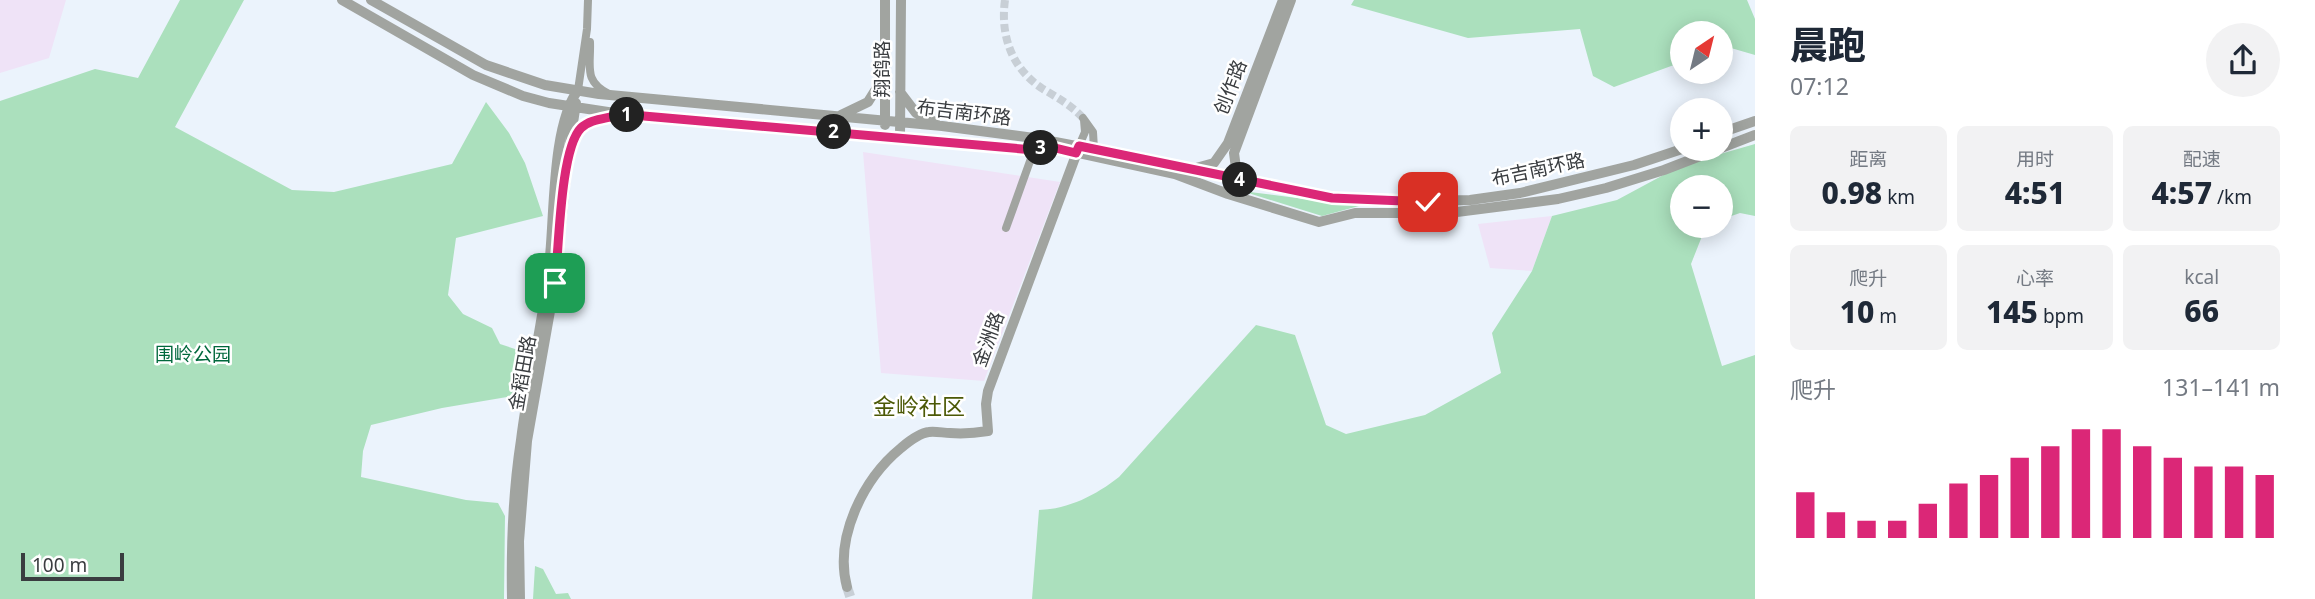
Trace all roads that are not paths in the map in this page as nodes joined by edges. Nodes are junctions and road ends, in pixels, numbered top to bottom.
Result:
1 (342, 0) edge
2 (371, 0) edge
3 (588, 0) edge
4 (885, 0) edge
5 (901, 0) edge
6 (1283, 0) edge
7 (1291, 0) edge
8 (1281, 14) junction
9 (587, 29) junction
10 (885, 74) junction
11 (578, 90) junction
12 (900, 91) junction
13 (615, 96) junction
14 (571, 107) junction
15 (621, 114) junction
16 (836, 117) junction
17 (885, 121) junction
18 (1753, 121) edge
19 (899, 122) junction
20 (942, 126) junction
21 (1733, 128) edge
22 (1755, 135) edge
23 (885, 136) junction
24 (900, 137) junction
25 (1077, 149) junction
26 (1094, 149) junction
27 (1034, 150) junction
28 (1670, 153) edge
29 (568, 156) junction
30 (1192, 168) junction
31 (1251, 182) junction
32 (1006, 228) dead end
33 (847, 587) tunnel mouth
34 (512, 599) edge
35 (520, 599) edge

1 - 14 street
2 - 11 street, 布吉南环路
3 - 9 street
4 - 10 street, 翔鸽路
5 - 12 street, 翔鸽路
6 - 8 street, 创作路
7 - 8 street, 创作路
8 - 30 street, 创作路
8 - 31 street, 创作路
9 - 11 street
9 - 13 street
10 - 16 street
10 - 17 street, 翔鸽路
11 - 13 street, 布吉南环路
11 - 14 street, 金稻田路
12 - 19 street, 翔鸽路
12 - 20 street
13 - 16 street, 布吉南环路
14 - 15 street, 布吉南环路
14 - 29 street, 金稻田路
14 - 34 street, 金稻田路
15 - 23 street, 布吉南环路
15 - 29 street
16 - 17 street, 布吉南环路
17 - 19 street, 布吉南环路
17 - 23 street, 翔鸽路
18 - 21 street
18 - 22 street
19 - 20 street, 布吉南环路
19 - 24 street, 翔鸽路
20 - 25 street, 布吉南环路
22 - 25 street, 布吉南环路
23 - 24 street, 布吉南环路
24 - 27 street, 布吉南环路
25 - 26 street, 布吉南环路
25 - 26 street
25 - 27 street, 布吉南环路
25 - 33 street, 金洲路
26 - 30 street, 布吉南环路
27 - 32 street
28 - 31 street, 布吉南环路
29 - 35 street, 金稻田路
30 - 31 street, 布吉南环路

